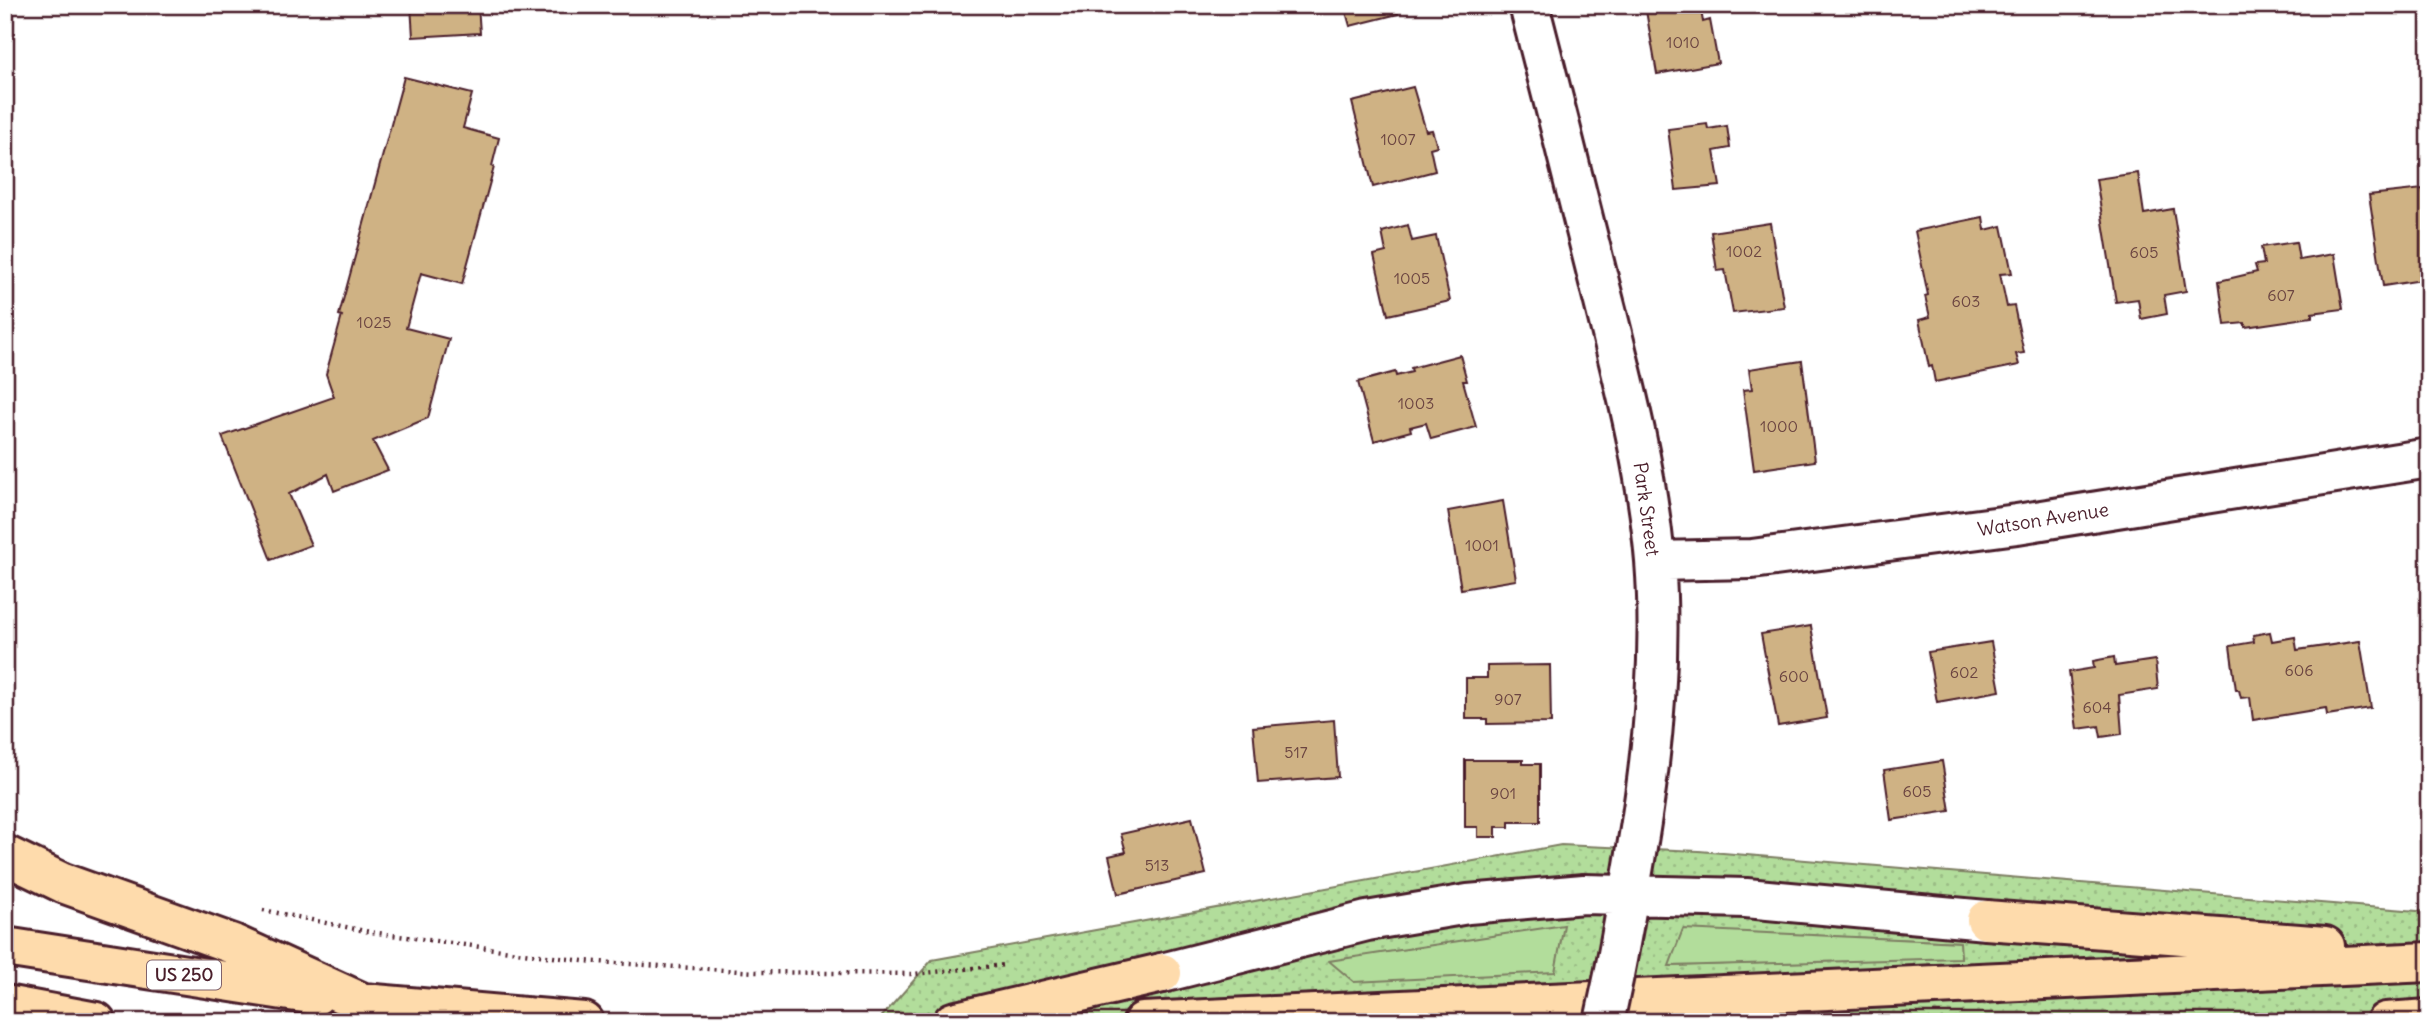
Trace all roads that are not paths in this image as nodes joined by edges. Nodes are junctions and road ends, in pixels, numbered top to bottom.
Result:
1 (1529, 5) edge
2 (2429, 458) edge
3 (1655, 561) junction
4 (5, 855) edge
5 (1629, 895) junction
6 (1986, 920) joint
7 (5, 947) edge
8 (2429, 954) edge
9 (2429, 962) edge
10 (1162, 973) joint
11 (363, 1003) junction
12 (5, 1005) edge
13 (2429, 1019) edge
14 (96, 1022) edge
15 (584, 1022) edge
16 (953, 1022) edge
17 (1143, 1022) edge
18 (1604, 1022) edge
19 (2386, 1022) edge

1 - 3 street, Park Street
2 - 3 street, Watson Avenue
3 - 5 street, Park Street
4 - 11 highway
5 - 6 street
5 - 10 street
5 - 18 street, Park Street, bridge
6 - 8 highway
7 - 11 highway, US 250
9 - 17 highway
10 - 16 highway
11 - 15 highway, US 250
12 - 14 highway
13 - 19 highway

